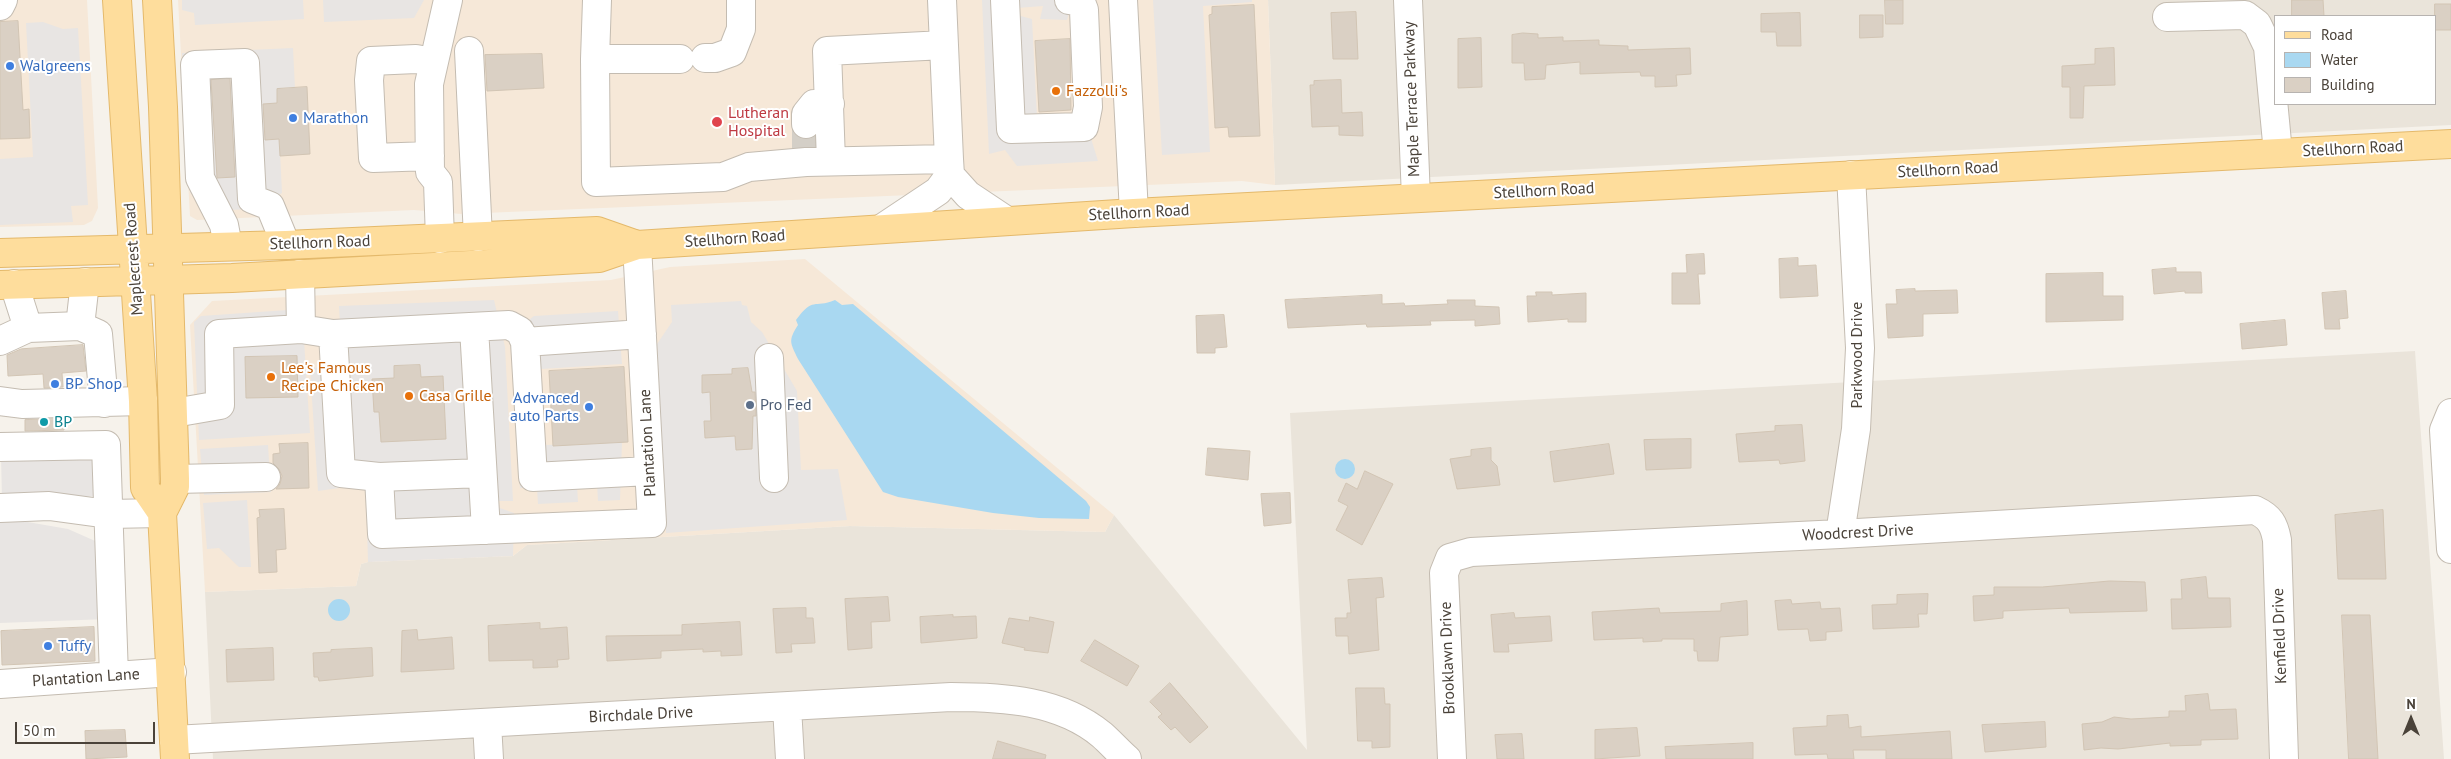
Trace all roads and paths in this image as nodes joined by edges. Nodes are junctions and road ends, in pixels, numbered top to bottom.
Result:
1 (3, 0) edge
2 (117, 0) edge
3 (157, 0) edge
4 (448, 0) edge
5 (597, 0) edge
6 (741, 0) edge
7 (942, 0) edge
8 (1005, 0) edge
9 (1069, 0) edge
10 (1123, 0) edge
11 (1408, 0) edge
12 (0, 6) edge
13 (2167, 17) dead end
14 (944, 45) junction
15 (469, 51) dead end
16 (595, 59) junction
17 (433, 62) junction
18 (830, 104) junction
19 (163, 107) junction
20 (198, 107) junction
21 (2451, 144) edge
22 (812, 149) junction
23 (2278, 153) junction
24 (430, 164) junction
25 (949, 167) junction
26 (1851, 175) junction
27 (200, 178) junction
28 (165, 179) junction
29 (1416, 198) junction
30 (252, 199) junction
31 (213, 201) junction
32 (1134, 213) junction
33 (1007, 221) junction
34 (881, 229) junction
35 (478, 237) junction
36 (433, 239) junction
37 (286, 245) junction
38 (637, 245) junction
39 (228, 246) junction
40 (133, 248) junction
41 (166, 248) junction
42 (0, 253) edge
43 (300, 274) junction
44 (168, 279) junction
45 (136, 280) junction
46 (85, 282) junction
47 (7, 284) edge
48 (80, 326) junction
49 (28, 328) junction
50 (474, 328) junction
51 (301, 329) junction
52 (333, 334) junction
53 (642, 334) junction
54 (0, 341) edge
55 (525, 342) junction
56 (769, 358) dead end
57 (0, 401) edge
58 (143, 401) junction
59 (104, 403) junction
60 (174, 413) junction
61 (2451, 413) edge
62 (0, 447) edge
63 (649, 471) junction
64 (482, 473) junction
65 (266, 477) dead end
66 (379, 477) junction
67 (774, 478) dead end
68 (175, 479) junction
69 (0, 508) edge
70 (162, 513) junction
71 (108, 514) junction
72 (2267, 516) joint
73 (486, 530) junction
74 (1840, 534) junction
75 (2451, 548) edge
76 (1450, 558) joint
77 (172, 672) junction
78 (114, 676) junction
79 (0, 684) edge
80 (787, 707) junction
81 (487, 723) junction
82 (174, 749) edge
83 (489, 759) edge
84 (790, 759) edge
85 (1127, 759) edge
86 (1452, 759) edge
87 (2284, 759) edge

1 - 12 street
2 - 40 main road, Maplecrest Road
3 - 19 main road, Maplecrest Road
4 - 17 street
5 - 16 street
6 - 16 street
7 - 14 street
8 - 9 street
10 - 32 street
11 - 29 street, Maple Terrace Parkway
13 - 23 street
14 - 18 street
14 - 25 street
15 - 35 street
16 - 22 street
17 - 24 street
17 - 24 street
18 - 22 street
18 - 22 street
19 - 20 street
19 - 28 main road, Maplecrest Road
20 - 27 street
20 - 30 street
21 - 23 main road, Stellhorn Road
22 - 25 street
23 - 26 main road, Stellhorn Road
24 - 36 street
25 - 33 street
25 - 34 street
26 - 29 main road, Stellhorn Road
26 - 74 street, Parkwood Drive
27 - 28 street
27 - 31 street
28 - 41 main road, Maplecrest Road
29 - 32 main road, Stellhorn Road
30 - 31 street
30 - 37 street
31 - 39 street
32 - 33 main road, Stellhorn Road
33 - 34 main road, Stellhorn Road
34 - 38 main road, Stellhorn Road
35 - 36 main road, Stellhorn Road
35 - 38 main road, Stellhorn Road
36 - 37 main road, Stellhorn Road
37 - 39 main road, Stellhorn Road
38 - 43 main road, Stellhorn Road
38 - 53 street, Plantation Lane
39 - 41 main road, Stellhorn Road
40 - 41 main road, Stellhorn Road
40 - 42 main road, Stellhorn Road
40 - 45 main road, Maplecrest Road
41 - 44 main road, Maplecrest Road
43 - 44 main road, Stellhorn Road
43 - 51 street
44 - 45 main road, Stellhorn Road
44 - 60 main road, Maplecrest Road
45 - 46 main road, Stellhorn Road
45 - 58 main road, Maplecrest Road
46 - 47 main road, Stellhorn Road
46 - 48 street
47 - 49 street
48 - 49 street
48 - 59 street
49 - 54 street
50 - 52 street
50 - 55 street
50 - 64 street
51 - 52 street
51 - 60 street
52 - 66 street
53 - 55 street
53 - 63 street, Plantation Lane
55 - 63 street
56 - 67 street
57 - 59 street
58 - 59 street
58 - 70 main road, Maplecrest Road
60 - 68 main road, Maplecrest Road
61 - 75 street
62 - 71 street
63 - 73 street, Plantation Lane
64 - 66 street
64 - 73 street
65 - 68 street
66 - 73 street
68 - 70 main road, Maplecrest Road
69 - 71 street
70 - 71 street
70 - 77 main road, Maplecrest Road
71 - 78 street
72 - 74 street, Woodcrest Drive
72 - 87 street, Kenfield Drive
74 - 76 street, Woodcrest Drive
76 - 86 street, Brooklawn Drive
77 - 78 street, Plantation Lane
77 - 82 main road, Maplecrest Road
78 - 79 street, Plantation Lane
80 - 81 street, Birchdale Drive
80 - 84 street
80 - 85 street, Birchdale Drive
81 - 82 street, Birchdale Drive
81 - 83 street

